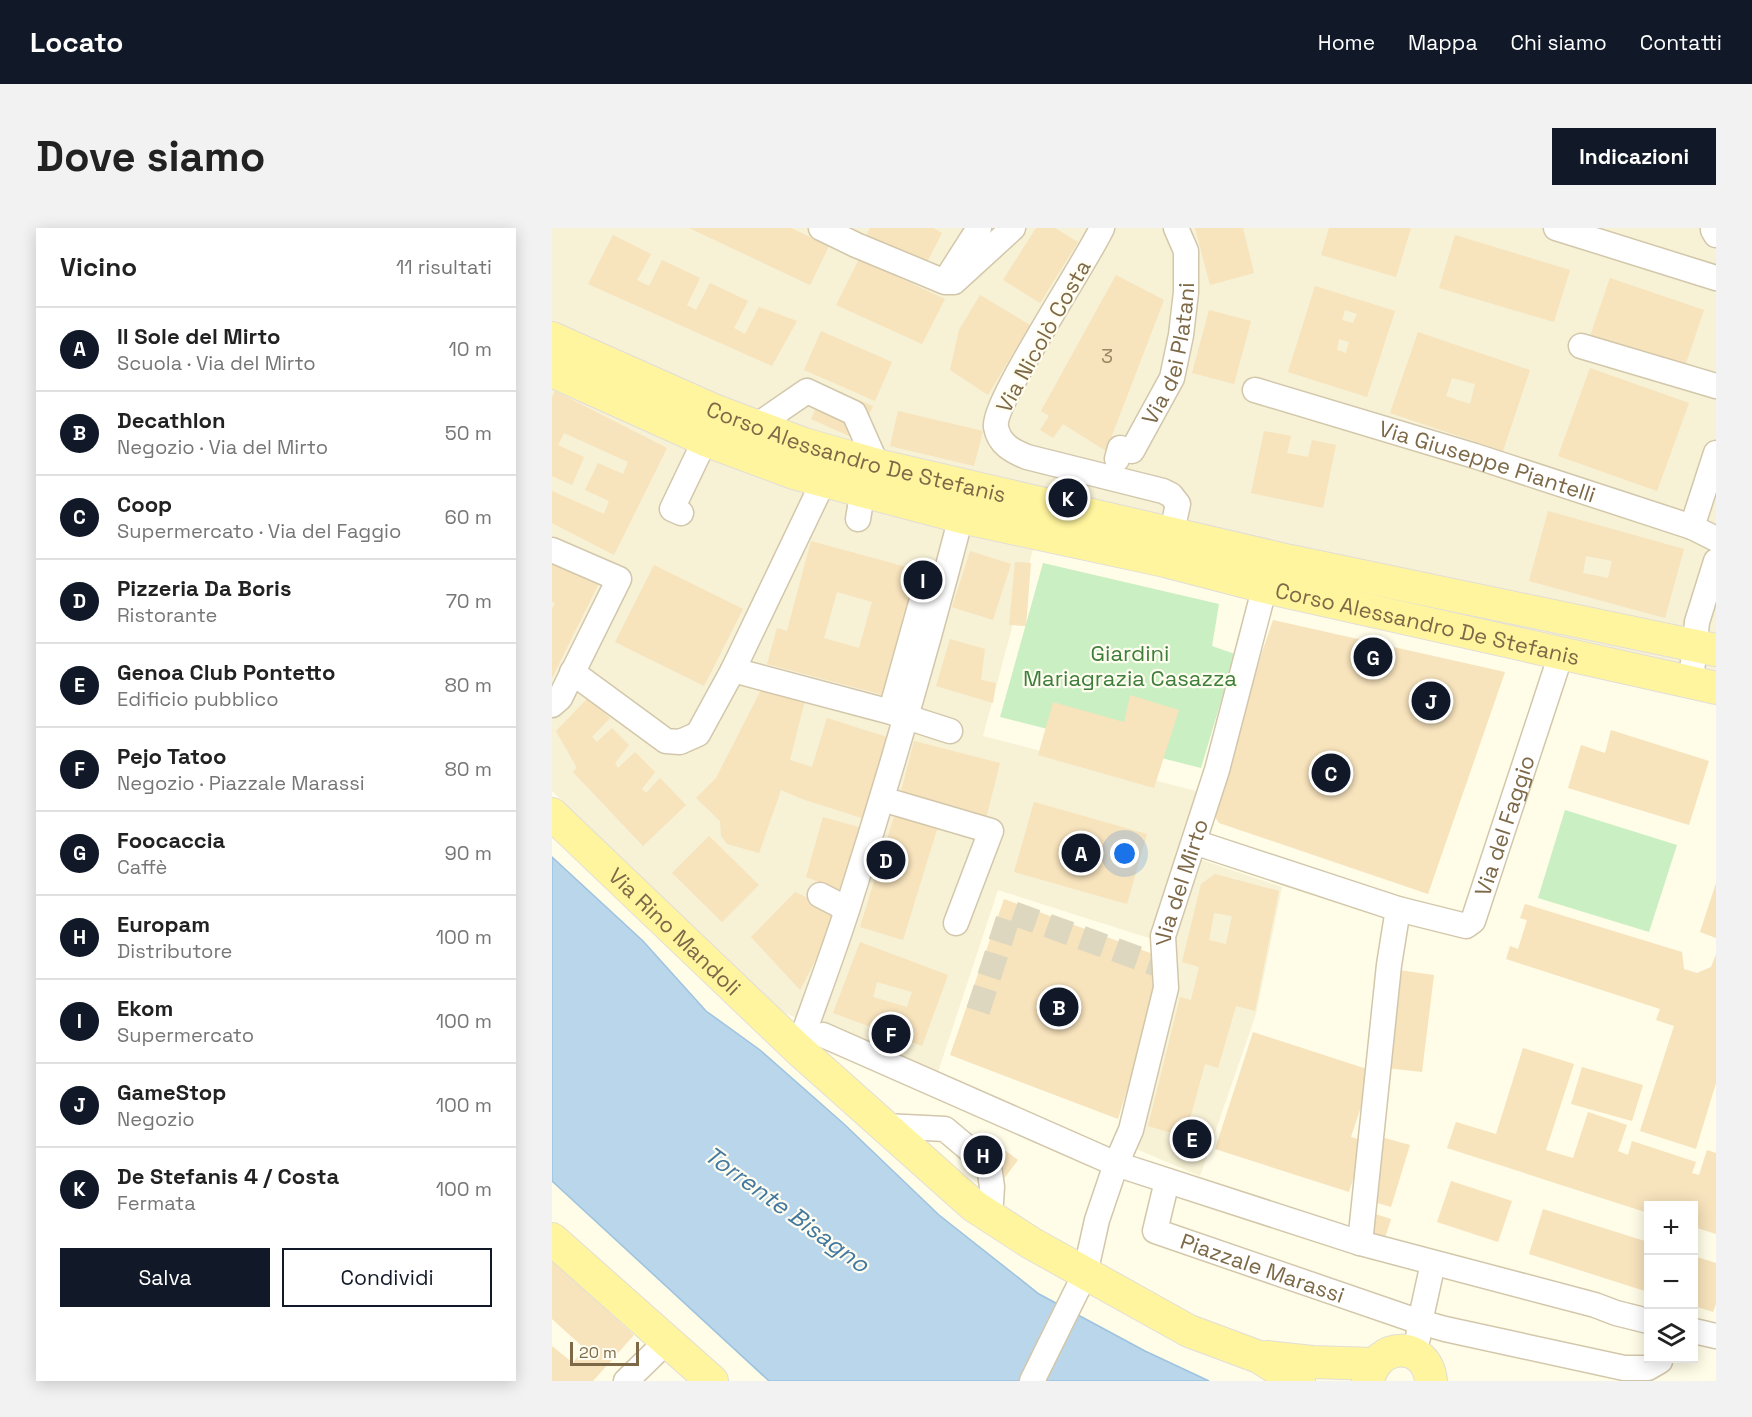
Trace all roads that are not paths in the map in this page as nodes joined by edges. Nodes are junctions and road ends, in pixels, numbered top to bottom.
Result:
1 (821, 228) edge
2 (979, 228) edge
3 (1013, 228) edge
4 (1102, 228) edge
5 (1176, 228) edge
6 (1556, 228) edge
7 (1713, 228) edge
8 (1716, 236) edge
9 (1716, 278) edge
10 (945, 282) junction
11 (552, 338) edge
12 (1581, 346) dead end
13 (552, 371) edge
14 (1716, 386) edge
15 (1255, 390) dead end
16 (756, 426) junction
17 (705, 440) junction
18 (1716, 453) edge
19 (1117, 459) dead end
20 (877, 465) junction
21 (824, 480) junction
22 (681, 513) dead end
23 (961, 517) junction
24 (1692, 527) junction
25 (1716, 539) edge
26 (1168, 547) junction
27 (552, 550) edge
28 (1716, 561) edge
29 (929, 574) dead end
30 (1261, 601) dead end
31 (1706, 648) edge
32 (1561, 654) junction
33 (733, 670) junction
34 (572, 672) junction
35 (1703, 685) edge
36 (552, 705) edge
37 (898, 715) junction
38 (950, 731) dead end
39 (882, 799) junction
40 (552, 814) edge
41 (1194, 842) junction
42 (820, 895) dead end
43 (847, 909) junction
44 (1398, 909) junction
45 (956, 923) dead end
46 (811, 1042) junction
47 (1116, 1164) junction
48 (1167, 1181) junction
49 (552, 1239) edge
50 (1360, 1243) junction
51 (1434, 1263) junction
52 (1080, 1285) junction
53 (1644, 1321) edge
54 (1419, 1324) junction
55 (1698, 1332) edge
56 (1716, 1336) edge
57 (666, 1341) junction
58 (1259, 1357) junction
59 (1657, 1363) edge
60 (1378, 1365) edge
61 (1432, 1374) edge
62 (626, 1381) edge
63 (712, 1381) edge
64 (1032, 1381) edge
65 (1299, 1381) edge

1 - 10 street
2 - 10 street
3 - 10 street
4 - 26 street, Via Nicolò Costa
5 - 19 street, Via dei Platani
6 - 9 street
7 - 8 street
11 - 16 main road, Corso Alessandro De Stefanis
12 - 14 street
13 - 17 main road, Corso Alessandro De Stefanis
15 - 24 street, Via Giuseppe Piantelli
16 - 20 main road, Corso Alessandro De Stefanis
16 - 20 street
17 - 21 main road, Corso Alessandro De Stefanis
17 - 22 street
18 - 24 street
20 - 26 main road, Corso Alessandro De Stefanis
21 - 23 main road, Corso Alessandro De Stefanis
21 - 33 street
23 - 26 main road, Corso Alessandro De Stefanis
23 - 37 street
24 - 25 street, Via Giuseppe Piantelli
26 - 31 main road, Corso Alessandro De Stefanis
26 - 32 main road, Corso Alessandro De Stefanis
27 - 34 street
28 - 31 street
29 - 37 street
30 - 41 street, Via del Mirto
31 - 35 street, Corso Alessandro De Stefanis
32 - 35 main road, Corso Alessandro De Stefanis
32 - 44 street, Via del Faggio
33 - 34 street
33 - 37 street
34 - 36 street
37 - 38 street
37 - 39 street
39 - 43 street
39 - 45 street
40 - 46 main road, Via Rino Mandoli
41 - 44 street, Via del Faggio
41 - 47 street, Via del Mirto
42 - 43 street
43 - 46 street
44 - 50 street
46 - 47 street
46 - 52 main road
47 - 48 street
47 - 52 street
48 - 50 street
48 - 54 street, Piazzale Marassi
49 - 57 main road
50 - 51 street
51 - 53 street
51 - 54 street
52 - 58 main road
52 - 64 street
54 - 59 street, Piazzale Marassi
54 - 60 street
54 - 61 street
55 - 56 street
57 - 62 street
57 - 63 main road
58 - 60 main road
58 - 65 main road
60 - 61 main road

